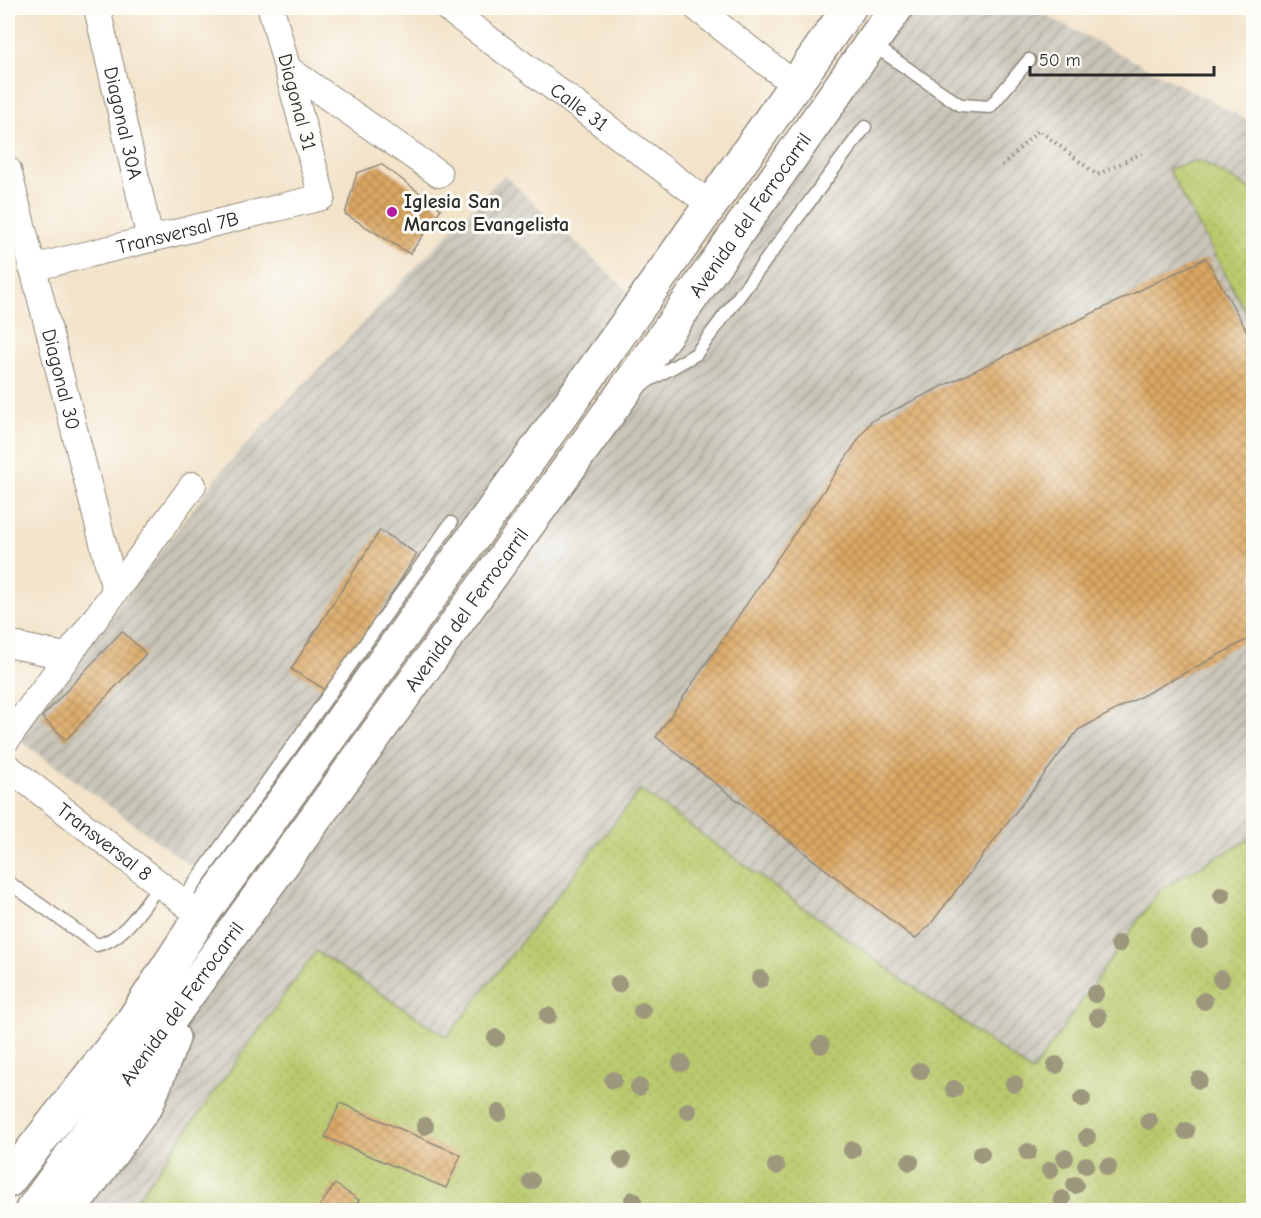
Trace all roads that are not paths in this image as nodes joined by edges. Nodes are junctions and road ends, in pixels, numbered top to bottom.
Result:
1 (97, 8) edge
2 (271, 8) edge
3 (447, 8) edge
4 (697, 8) edge
5 (849, 8) edge
6 (896, 8) edge
7 (872, 44) junction
8 (1029, 60) dead end
9 (288, 69) junction
10 (795, 85) junction
11 (865, 127) dead end
12 (8, 170) edge
13 (439, 174) dead end
14 (322, 197) joint
15 (711, 205) junction
16 (150, 239) junction
17 (32, 268) junction
18 (621, 397) junction
19 (193, 485) dead end
20 (451, 522) dead end
21 (115, 590) junction
22 (8, 644) edge
23 (65, 656) junction
24 (8, 738) edge
25 (8, 767) edge
26 (8, 882) edge
27 (160, 884) junction
28 (192, 908) junction
29 (190, 994) junction
30 (8, 1181) edge
31 (32, 1210) edge
32 (70, 1210) edge

1 - 16 street, Diagonal 30A
2 - 9 street, Diagonal 31
3 - 15 street, Calle 31
4 - 10 street
5 - 10 main road, Avenida del Ferrocarril
6 - 7 main road, Avenida del Ferrocarril
7 - 8 lane
7 - 18 main road, Avenida del Ferrocarril
9 - 13 street
9 - 14 street, Diagonal 31
10 - 15 main road, Avenida del Ferrocarril
11 - 18 lane
12 - 17 street, Diagonal 30
14 - 16 street, Transversal 7B
15 - 28 main road, Avenida del Ferrocarril
16 - 17 street, Transversal 7B
17 - 21 street, Diagonal 30
18 - 29 main road, Avenida del Ferrocarril
19 - 21 street
20 - 28 lane
21 - 23 street
22 - 23 street
23 - 24 street
25 - 27 street, Transversal 8
26 - 27 lane
27 - 28 street, Transversal 8
28 - 30 main road, Avenida del Ferrocarril
29 - 31 main road, Avenida del Ferrocarril
29 - 32 main road

